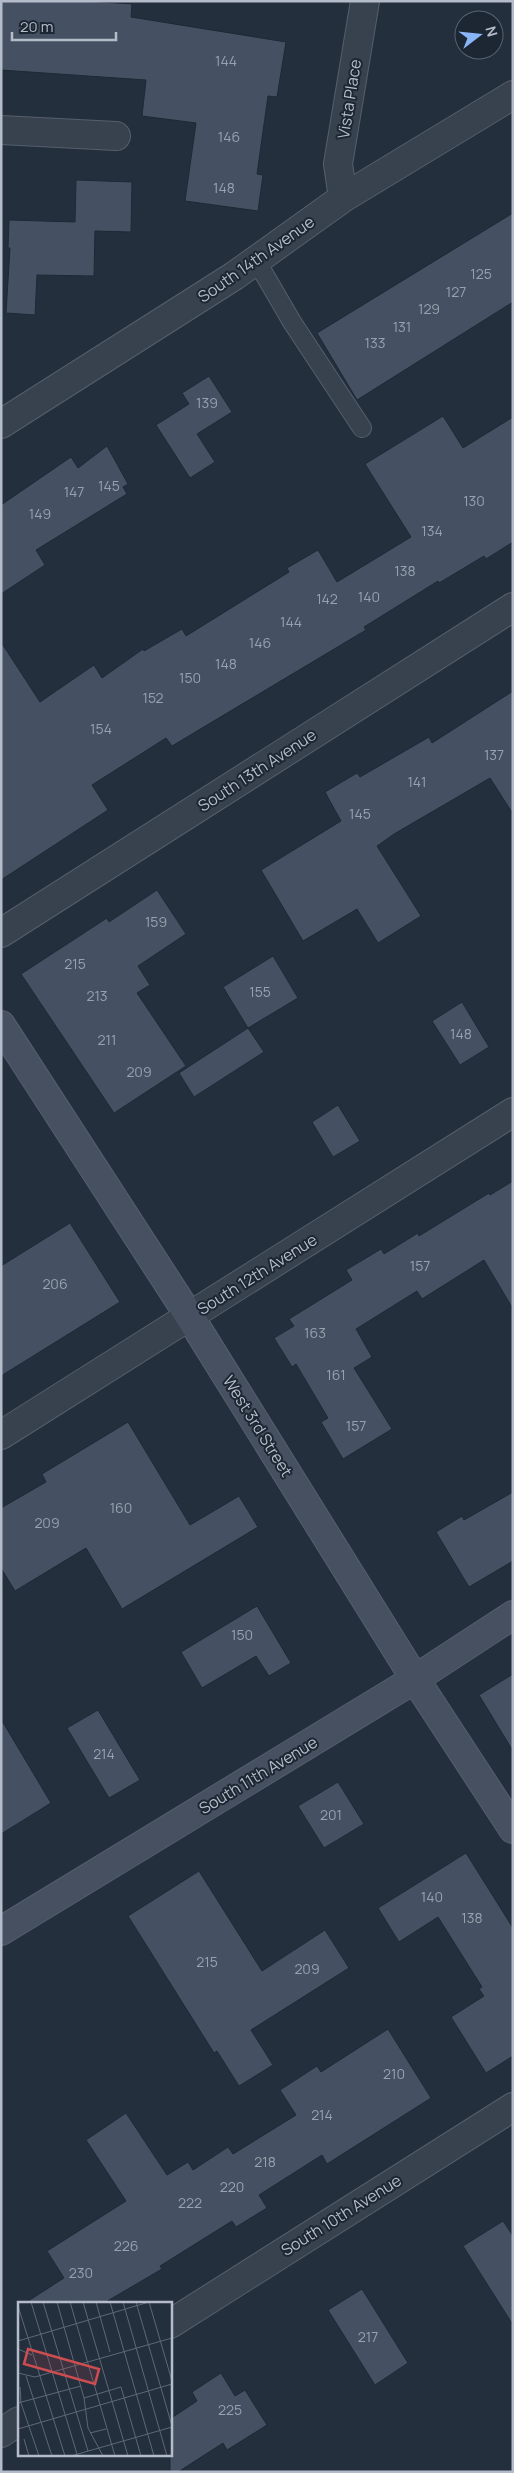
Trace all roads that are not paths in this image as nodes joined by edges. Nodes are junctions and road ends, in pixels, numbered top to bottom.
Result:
1 (364, 1) edge
2 (513, 95) edge
3 (1, 130) edge
4 (116, 136) dead end
5 (343, 198) junction
6 (256, 260) junction
7 (1, 424) edge
8 (362, 428) dead end
9 (513, 607) edge
10 (1, 934) edge
11 (1, 1025) edge
12 (513, 1112) edge
13 (190, 1317) junction
14 (1, 1435) edge
15 (513, 1616) edge
16 (415, 1679) junction
17 (513, 1829) edge
18 (1, 1931) edge
19 (513, 2107) edge
20 (171, 2323) edge
21 (18, 2422) edge
22 (1, 2432) edge

1 - 5 street, Vista Place
2 - 5 street, South 14th Avenue
3 - 4 street
5 - 6 street, South 14th Avenue
6 - 7 street, South 14th Avenue
6 - 8 lane
9 - 10 street, South 13th Avenue
11 - 13 street, West 3rd Street
12 - 13 street, South 12th Avenue
13 - 14 street, South 12th Avenue
13 - 16 street, West 3rd Street
15 - 16 street, South 11th Avenue
16 - 17 street, West 3rd Street
16 - 18 street, South 11th Avenue
19 - 20 street, South 10th Avenue
21 - 22 street

